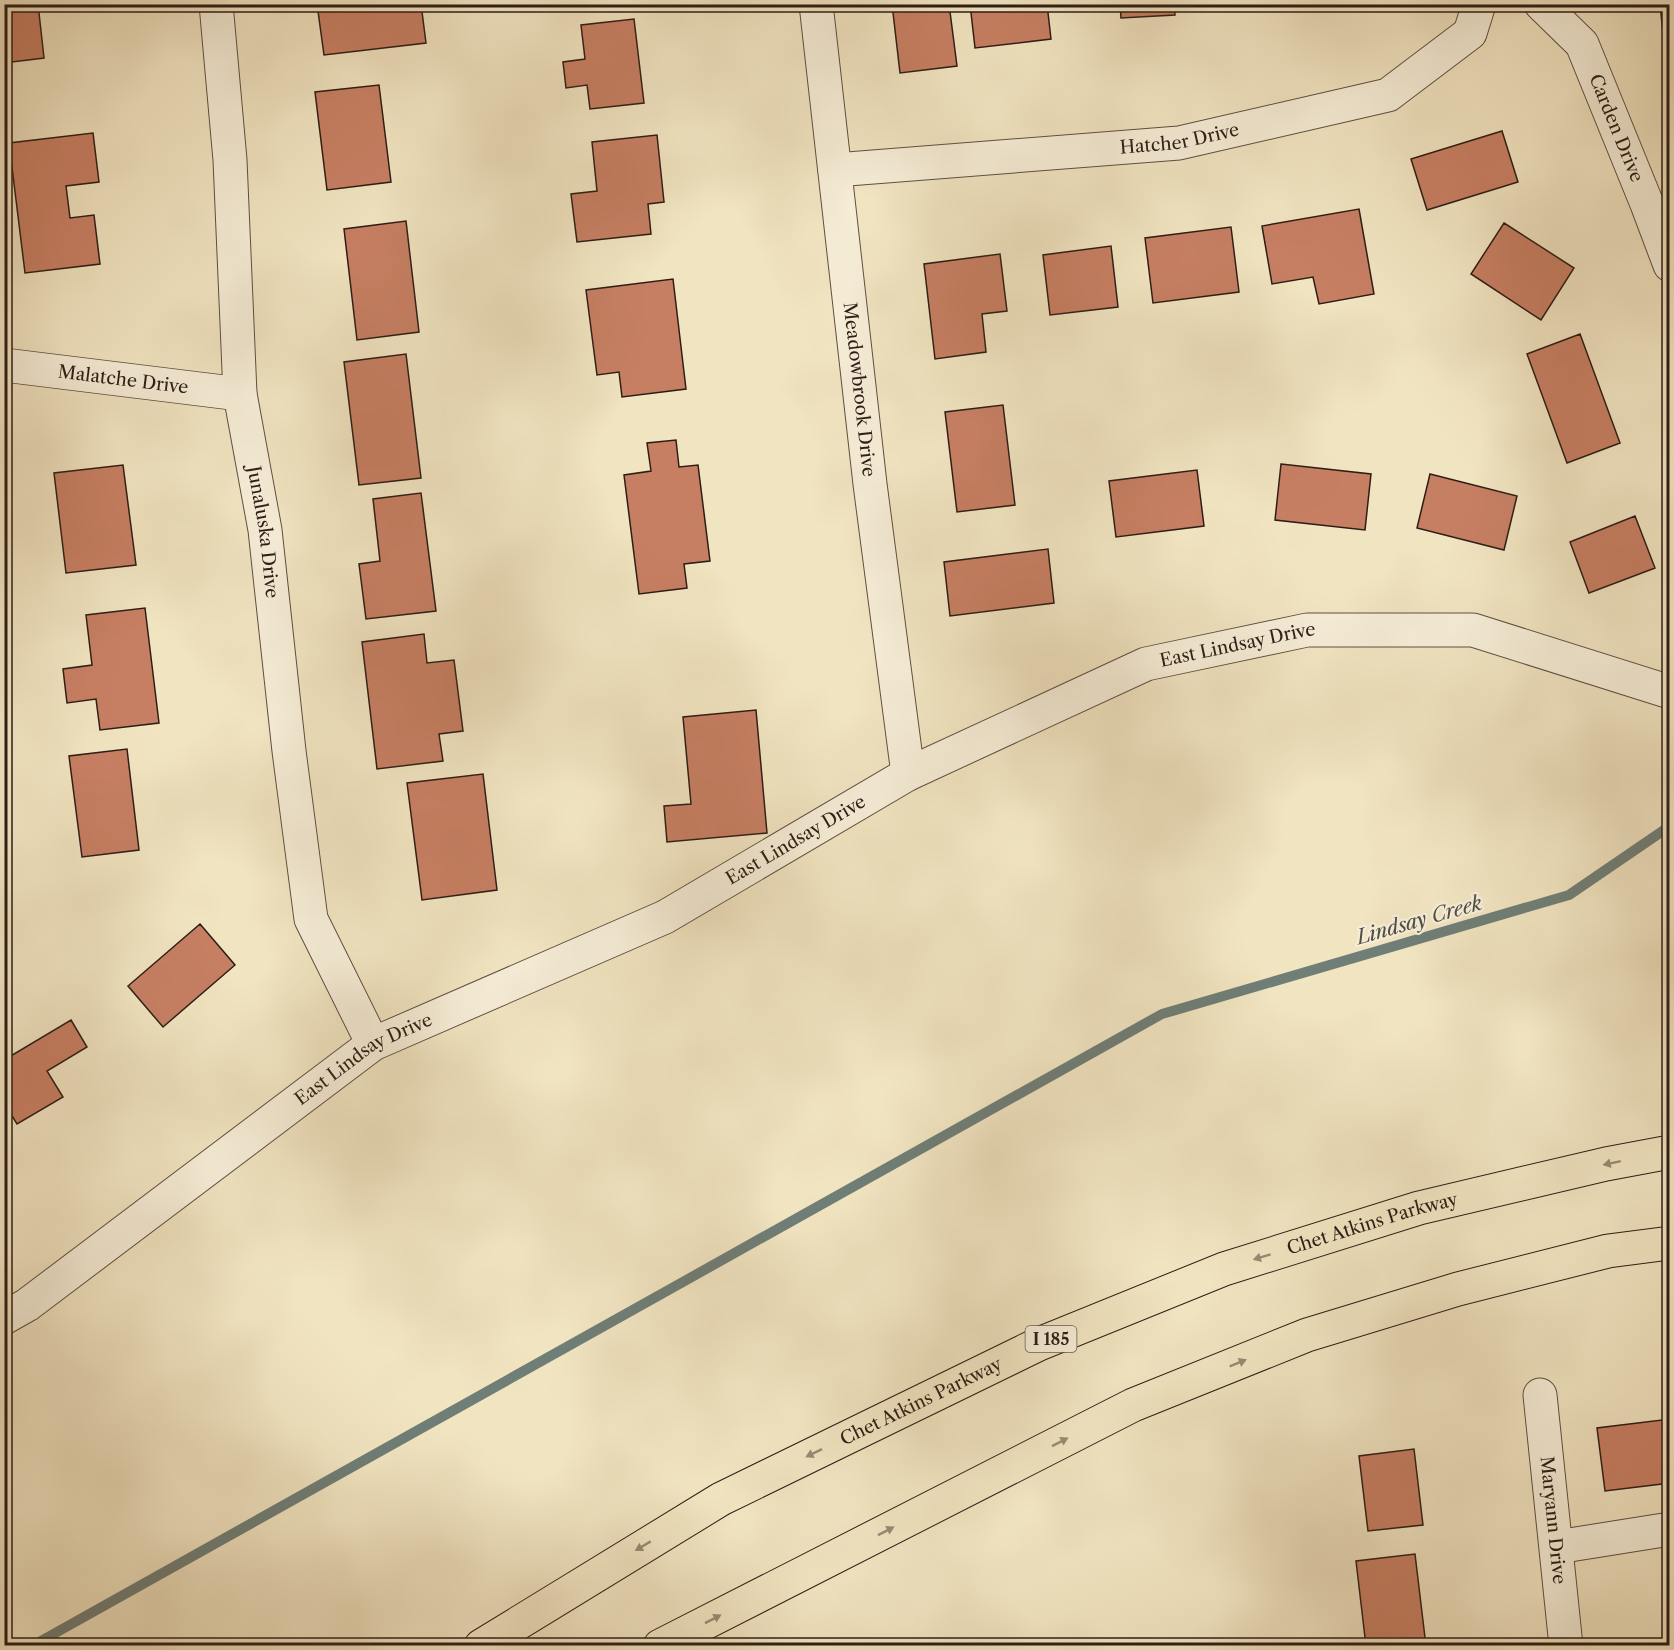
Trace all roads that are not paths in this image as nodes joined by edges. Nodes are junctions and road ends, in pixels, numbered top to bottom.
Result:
1 (216, 4) edge
2 (816, 4) edge
3 (1479, 4) edge
4 (1541, 4) edge
5 (835, 170) junction
6 (1670, 265) edge
7 (4, 365) edge
8 (240, 394) junction
9 (1670, 692) edge
10 (908, 774) junction
11 (373, 1044) junction
12 (1670, 1152) edge
13 (1670, 1243) edge
14 (4, 1318) edge
15 (1540, 1395) dead end
16 (1670, 1529) edge
17 (1557, 1546) junction
18 (481, 1646) edge
19 (660, 1646) edge
20 (1566, 1646) edge

1 - 8 street, Junaluska Drive
2 - 5 street, Meadowbrook Drive
3 - 5 street, Hatcher Drive
4 - 6 street, Carden Drive
5 - 10 street, Meadowbrook Drive
7 - 8 street, Malatche Drive
8 - 11 street, Junaluska Drive
9 - 10 street, East Lindsay Drive
10 - 11 street, East Lindsay Drive
11 - 14 street, East Lindsay Drive
12 -> 18 highway, Chet Atkins Parkway / I 185
19 -> 13 highway
15 - 17 street, Maryann Drive
16 - 17 street
17 - 20 street, Maryann Drive

